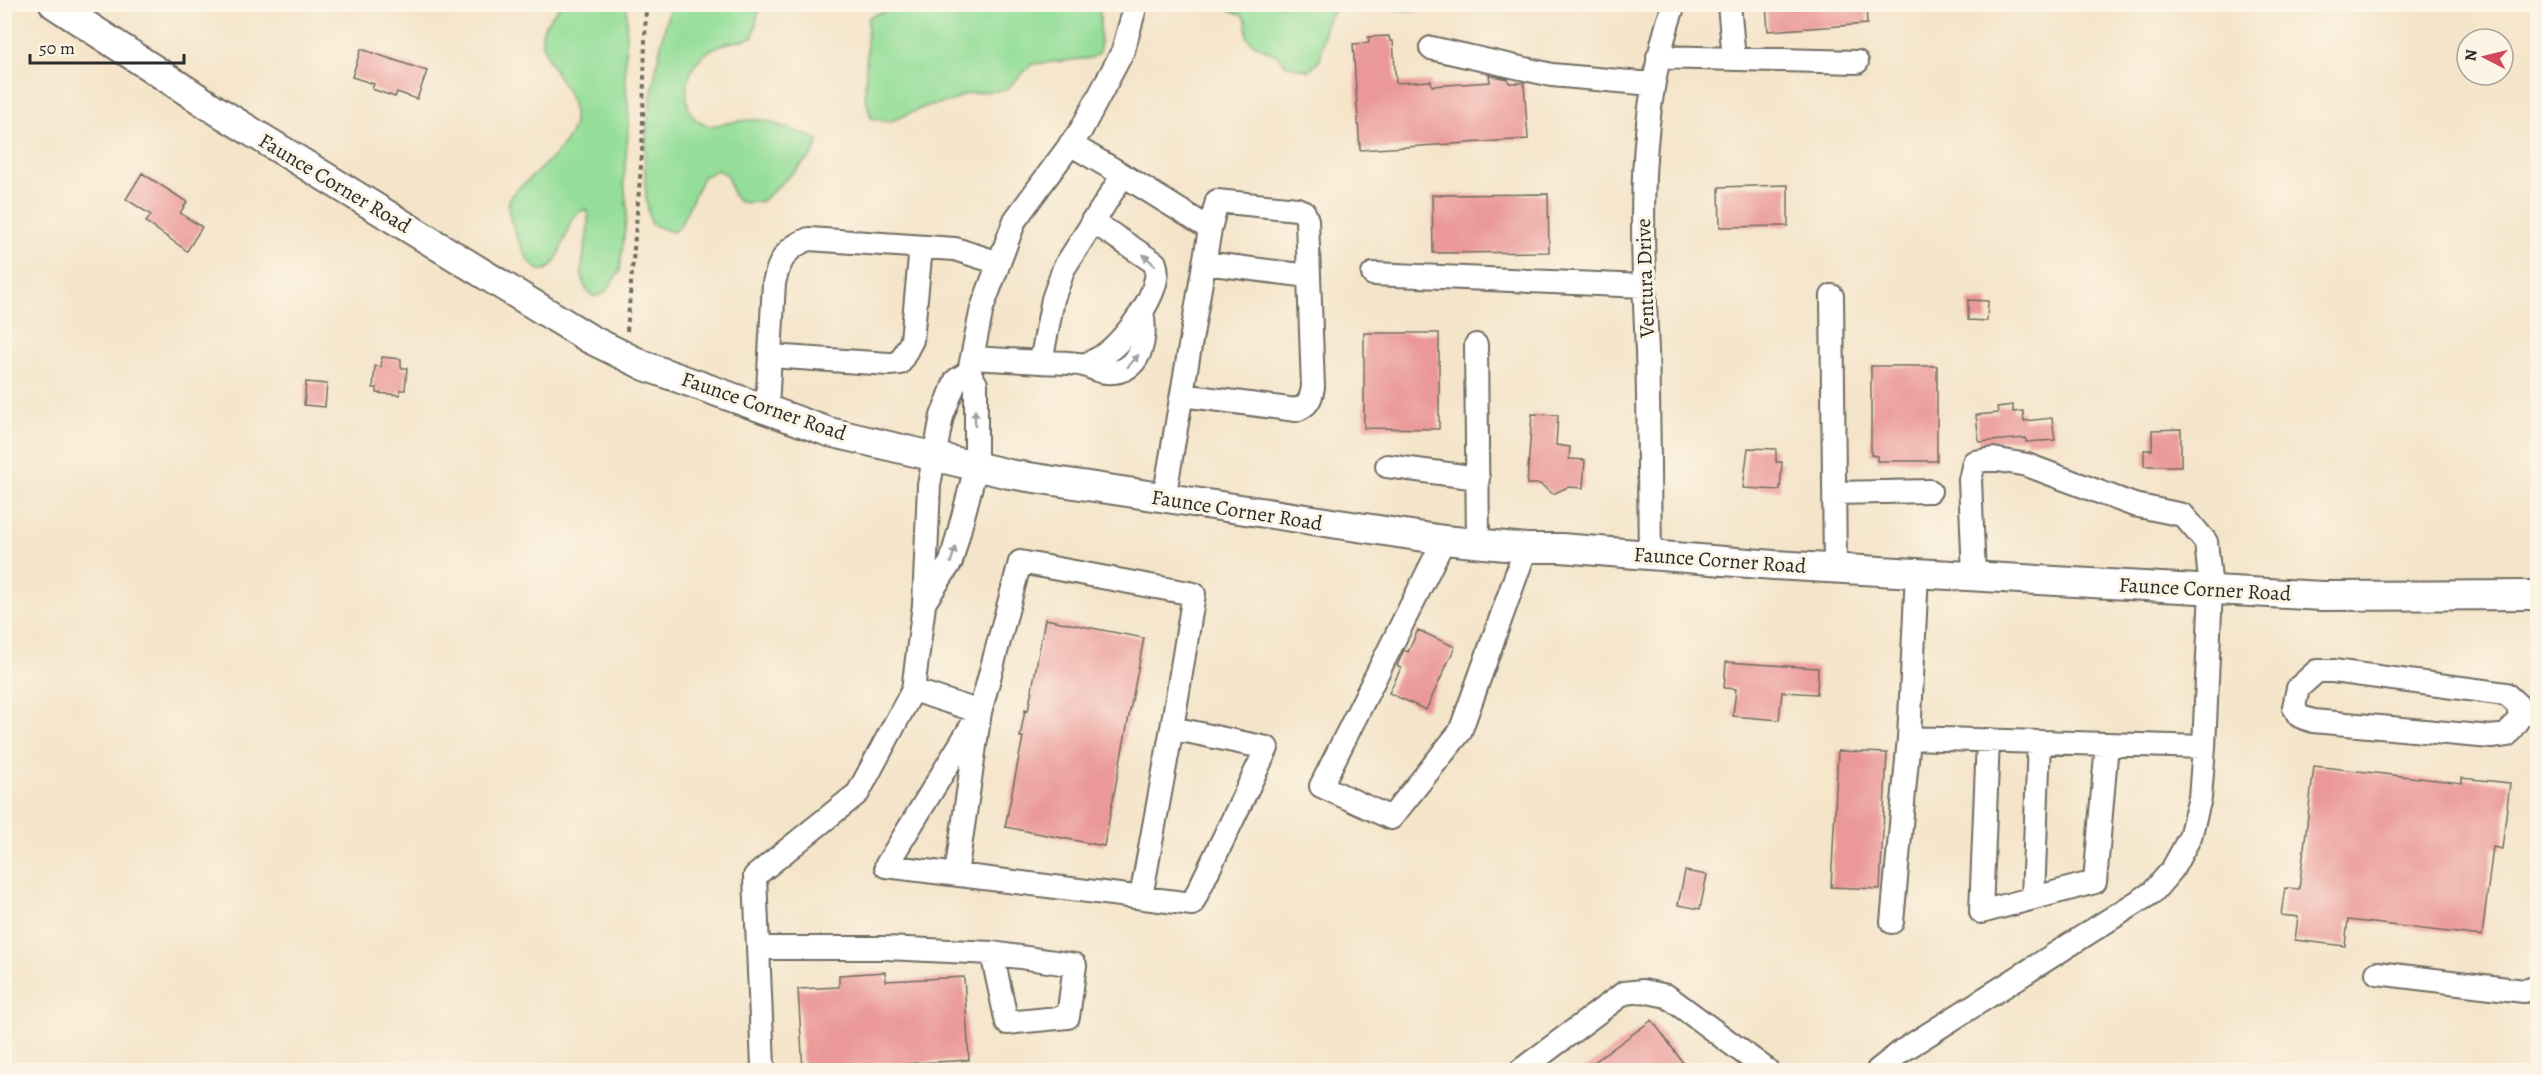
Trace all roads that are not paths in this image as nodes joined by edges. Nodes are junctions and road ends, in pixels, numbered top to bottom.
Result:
1 (54, 4) edge
2 (1136, 4) edge
3 (1674, 4) edge
4 (1729, 4) edge
5 (1431, 48) dead end
6 (1659, 57) junction
7 (1734, 59) junction
8 (1857, 62) dead end
9 (1652, 84) junction
10 (1070, 144) junction
11 (1123, 175) junction
12 (1092, 221) junction
13 (1210, 229) junction
14 (921, 247) junction
15 (999, 263) junction
16 (1204, 263) junction
17 (1373, 274) dead end
18 (1309, 276) junction
19 (1644, 286) junction
20 (1832, 296) dead end
21 (1476, 345) dead end
22 (770, 356) junction
23 (1041, 362) junction
24 (970, 365) junction
25 (1182, 395) junction
26 (767, 408) junction
27 (934, 457) junction
28 (976, 466) junction
29 (1388, 466) dead end
30 (1478, 478) junction
31 (1930, 491) dead end
32 (1835, 493) junction
33 (1164, 499) junction
34 (1444, 540) junction
35 (1478, 543) junction
36 (1526, 548) junction
37 (1650, 555) junction
38 (1835, 569) junction
39 (1917, 573) junction
40 (1974, 576) junction
41 (2211, 589) junction
42 (2538, 595) edge
43 (924, 605) junction
44 (913, 690) junction
45 (980, 712) junction
46 (2529, 717) edge
47 (1172, 728) junction
48 (1909, 738) junction
49 (1988, 740) junction
50 (2038, 742) junction
51 (2107, 744) junction
52 (2204, 747) junction
53 (956, 874) junction
54 (1141, 897) junction
55 (2032, 898) junction
56 (1892, 922) dead end
57 (758, 948) junction
58 (992, 953) dead end
59 (2377, 973) dead end
60 (2538, 987) edge
61 (763, 1066) dead end
62 (1521, 1071) edge
63 (1767, 1071) edge
64 (1878, 1071) edge

1 - 26 main road, Faunce Corner Road
2 - 10 street
3 - 6 street, Ventura Drive
4 - 7 street
5 - 9 street
6 - 7 street
6 - 9 street, Ventura Drive
7 - 8 street
9 - 19 street, Ventura Drive
10 - 11 street
10 - 15 street
11 - 12 street
11 - 13 street
12 - 23 street
23 -> 12 street
13 - 16 street
13 - 18 street
14 - 15 street
14 - 22 street
14 - 22 street
15 - 24 street
16 - 18 street
16 - 25 street
17 - 19 street
18 - 25 street
19 - 37 street, Ventura Drive
20 - 32 street
21 - 30 street
22 - 26 street
23 - 24 street
24 - 27 street
28 -> 24 street
25 - 33 street
26 - 27 main road, Faunce Corner Road
27 - 28 main road, Faunce Corner Road
27 - 43 street
28 - 33 main road, Faunce Corner Road
43 -> 28 street
29 - 30 street
30 - 35 street
31 - 32 street
32 - 38 street
33 - 34 main road, Faunce Corner Road
34 - 35 main road, Faunce Corner Road
34 - 36 street
35 - 36 main road, Faunce Corner Road
36 - 37 main road, Faunce Corner Road
37 - 38 main road, Faunce Corner Road
38 - 39 main road, Faunce Corner Road
39 - 40 main road, Faunce Corner Road
39 - 48 street
40 - 41 main road, Faunce Corner Road
40 - 41 street
41 - 42 main road, Faunce Corner Road
41 - 52 street
43 - 44 street
44 - 45 street
44 - 57 street
45 - 47 street
45 - 53 street
45 - 53 street
46 - 46 street
47 - 54 street
47 - 54 street
48 - 49 street
48 - 56 street
49 - 50 street
49 - 55 street
50 - 51 street
50 - 55 street
51 - 52 street
51 - 55 street
52 - 64 street
53 - 54 street
57 - 58 street
57 - 61 street
59 - 60 street
62 - 63 street

